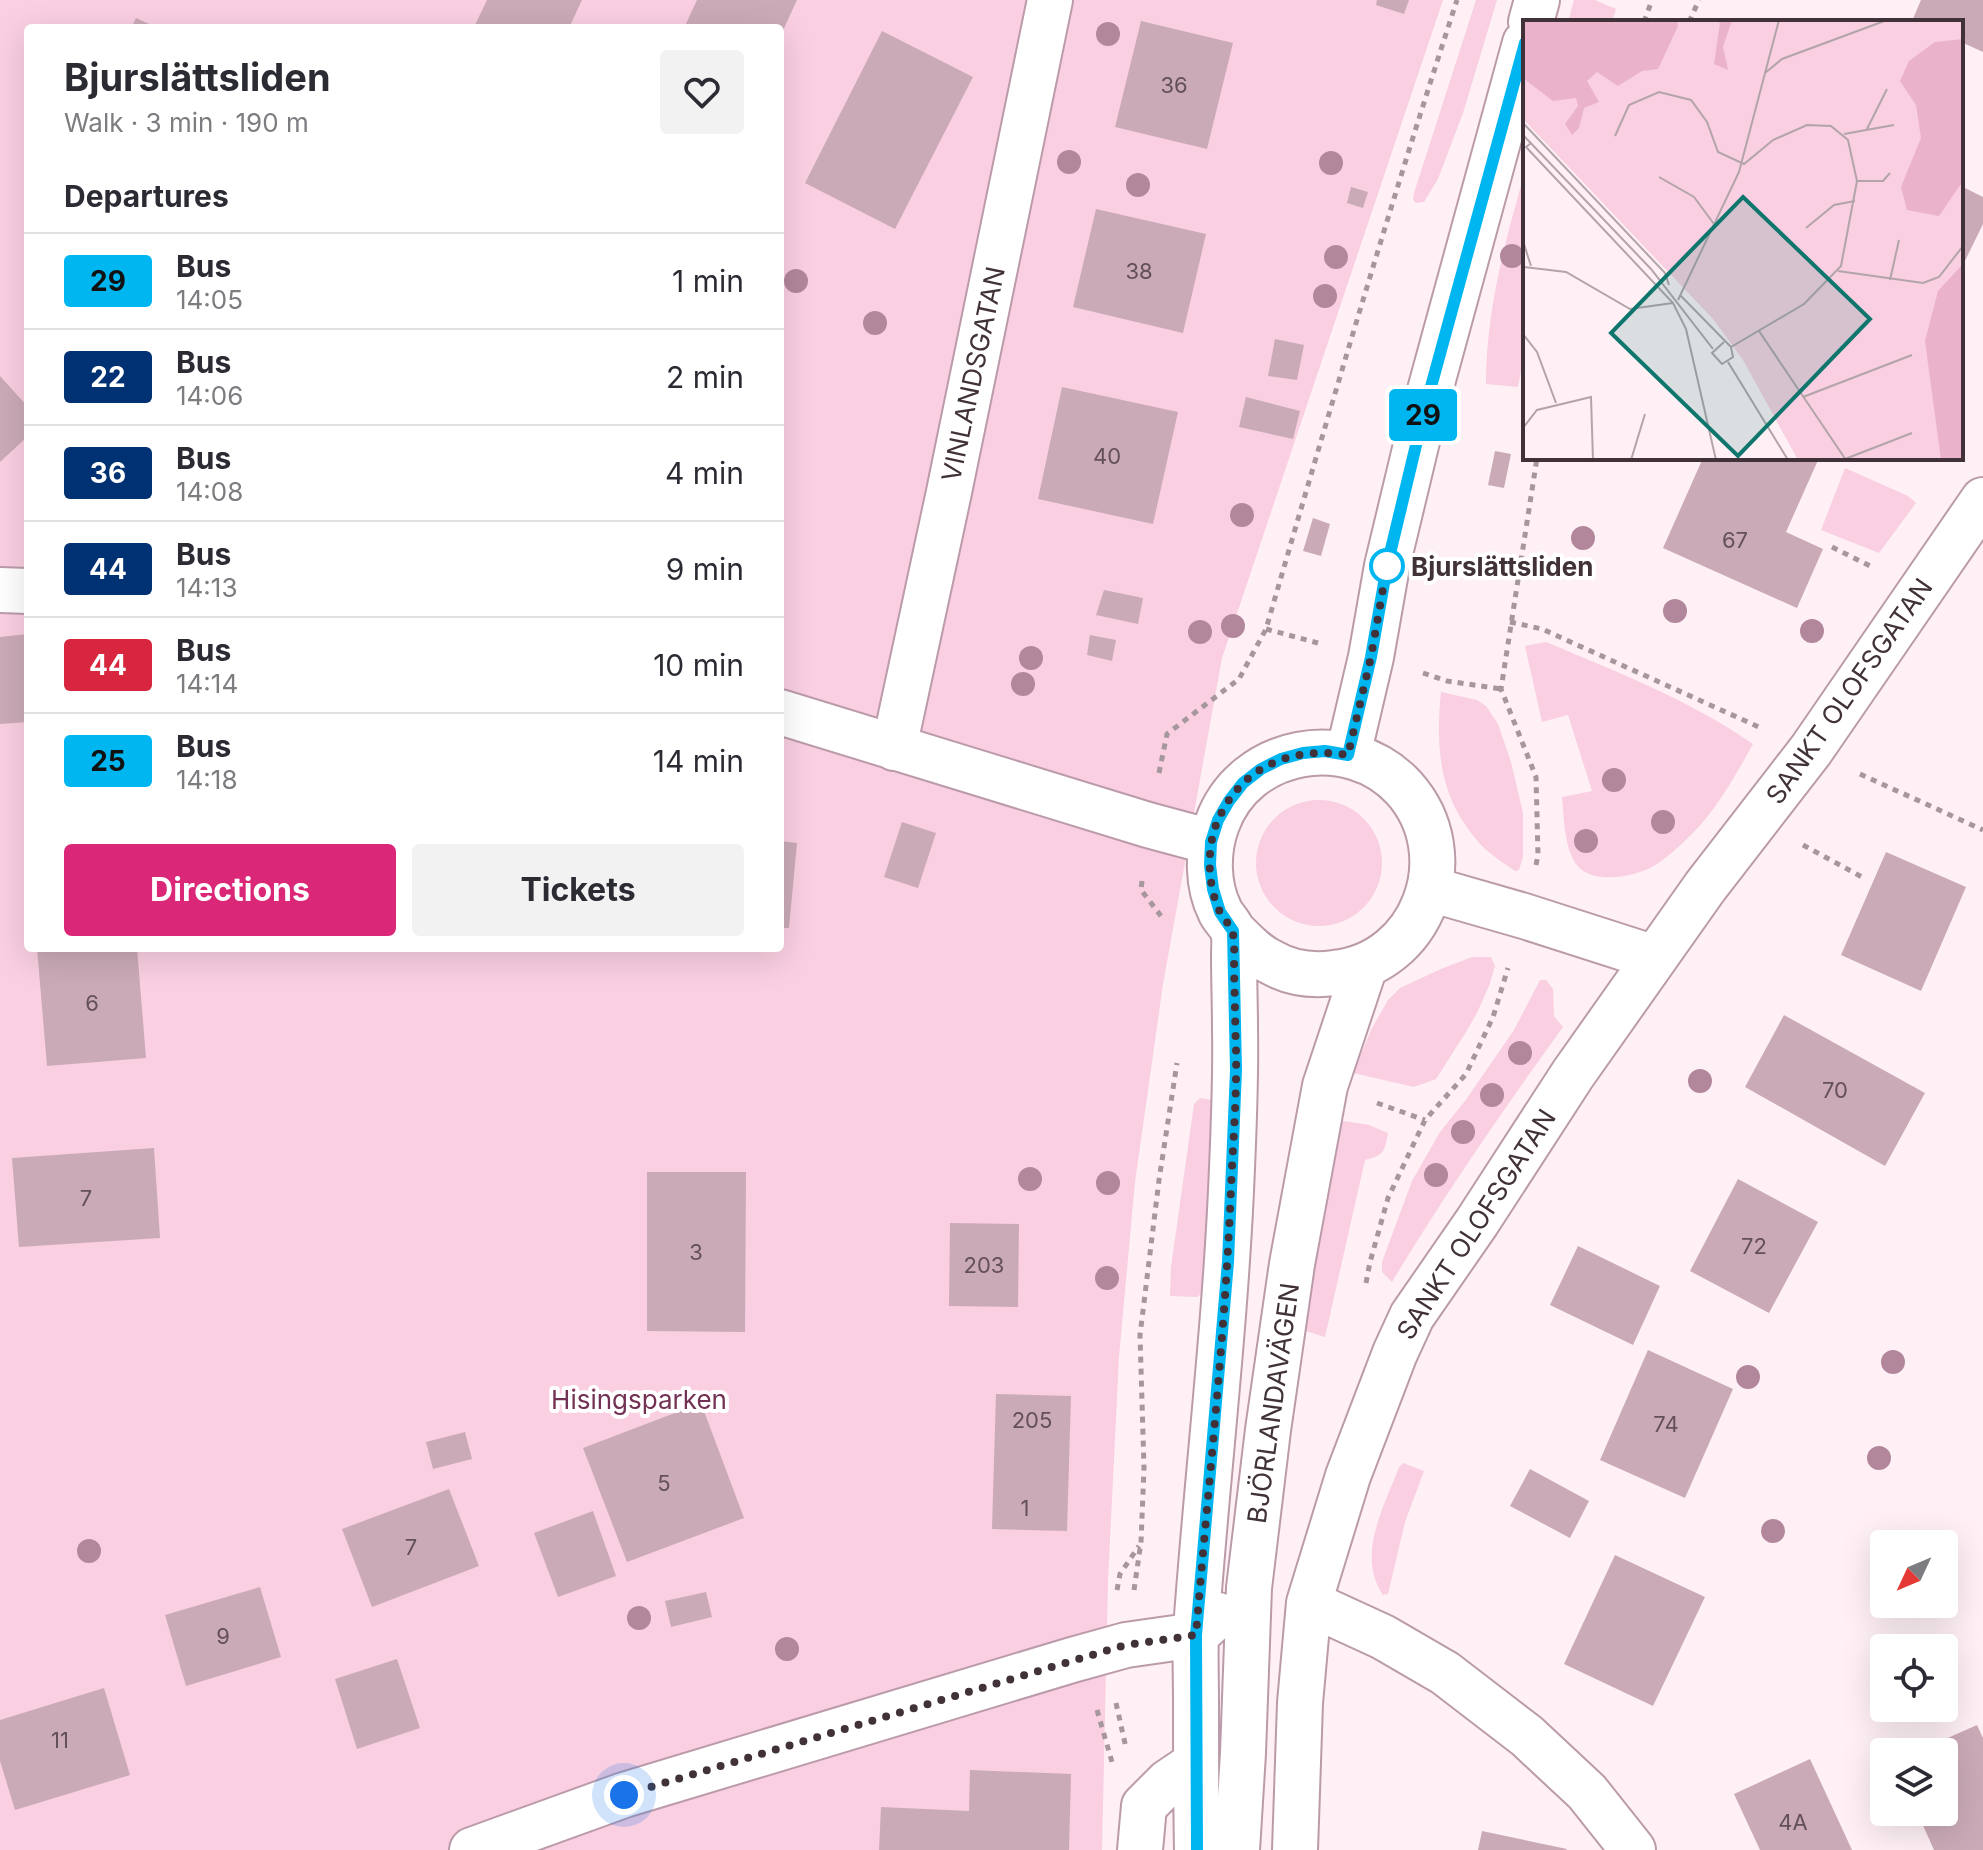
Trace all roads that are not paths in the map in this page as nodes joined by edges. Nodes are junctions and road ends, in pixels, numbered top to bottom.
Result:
1 (1050, 0) edge
2 (1537, 0) edge
3 (1532, 20) edge
4 (1523, 50) edge
5 (1983, 500) edge
6 (0, 590) edge
7 (24, 591) edge
8 (784, 713) edge
9 (894, 748) junction
10 (1348, 755) junction
11 (1211, 842) junction
12 (1430, 889) junction
13 (1233, 931) junction
14 (1655, 958) junction
15 (1365, 966) junction
16 (1249, 1588) junction
17 (1309, 1603) junction
18 (1196, 1635) junction
19 (1196, 1763) junction
20 (472, 1850) edge
21 (1140, 1850) edge
22 (1197, 1850) edge
23 (1237, 1850) edge
24 (1295, 1850) edge
25 (1633, 1850) edge

1 - 9 street, VINLANDSGATAN
2 - 3 street
4 - 10 street
5 - 14 street, SANKT OLOFSGATAN
6 - 7 street
8 - 9 street
9 - 11 street
10 - 11 street, BJÖRLANDAVÄGEN
10 - 12 street, BJÖRLANDAVÄGEN
11 - 13 street, BJÖRLANDAVÄGEN
12 - 14 street
12 - 15 street, BJÖRLANDAVÄGEN
13 - 15 street, BJÖRLANDAVÄGEN
13 - 18 street, BJÖRLANDAVÄGEN
14 - 17 street, SANKT OLOFSGATAN
15 - 16 street, BJÖRLANDAVÄGEN
16 - 18 street
16 - 23 street, BJÖRLANDAVÄGEN
17 - 24 street
17 - 25 street
18 - 19 street, BJÖRLANDAVÄGEN
18 - 20 street
19 - 21 street
19 - 22 street, BJÖRLANDAVÄGEN

